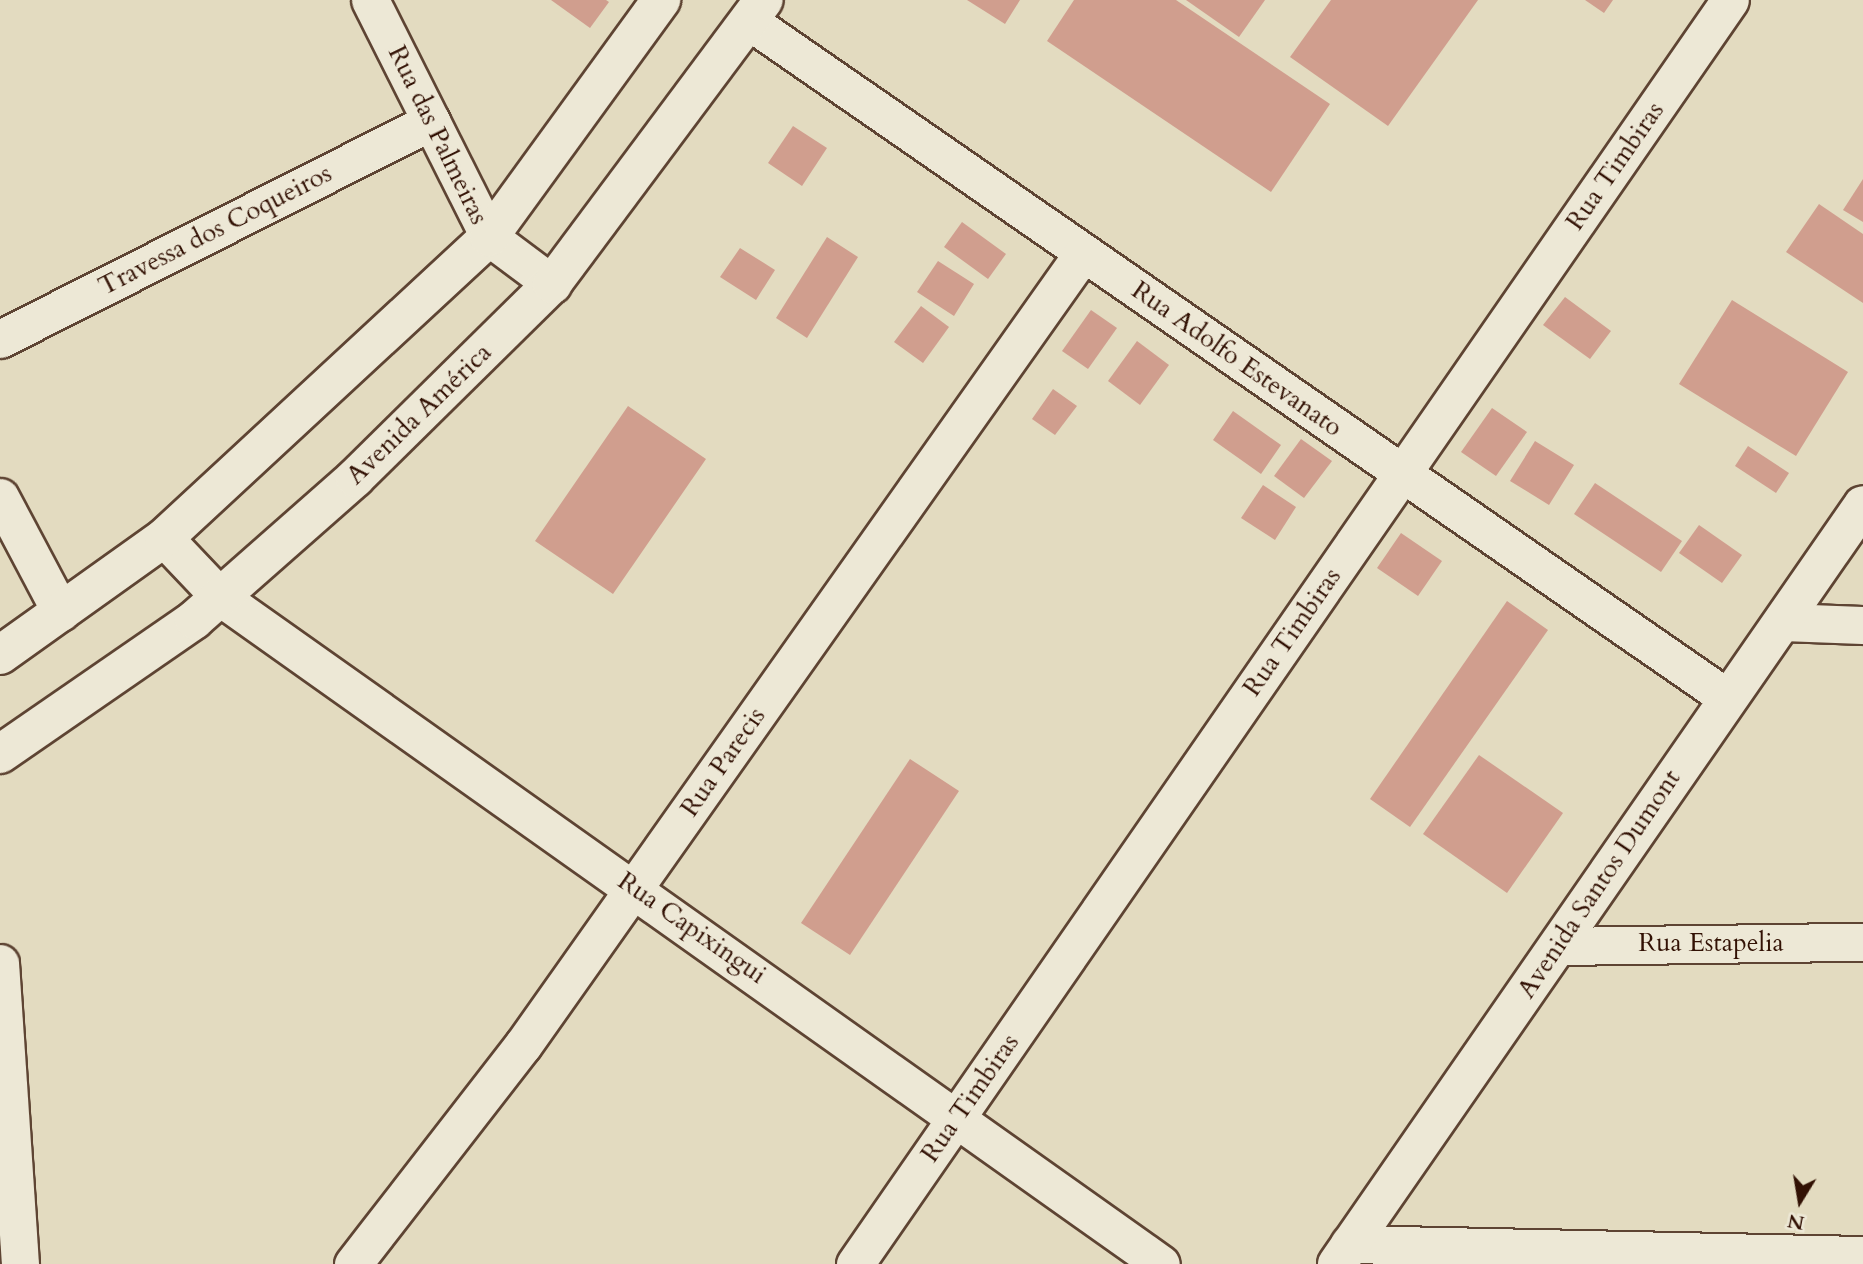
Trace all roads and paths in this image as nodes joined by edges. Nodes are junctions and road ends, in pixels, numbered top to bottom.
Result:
1 (370, 0) edge
2 (662, 0) edge
3 (1730, 0) edge
4 (757, 11) edge
5 (430, 121) junction
6 (489, 237) junction
7 (1083, 253) junction
8 (552, 284) junction
9 (0, 339) edge
10 (1402, 473) junction
11 (0, 497) edge
12 (1863, 505) edge
13 (164, 538) junction
14 (220, 597) junction
15 (61, 612) junction
16 (1782, 622) junction
17 (1863, 625) edge
18 (0, 656) edge
19 (1726, 697) junction
20 (0, 754) edge
21 (634, 887) junction
22 (1863, 942) edge
23 (1559, 946) junction
24 (0, 963) edge
25 (957, 1116) junction
26 (1343, 1254) edge
27 (1863, 1255) edge
28 (20, 1264) edge
29 (353, 1264) edge
30 (855, 1264) edge
31 (1161, 1264) edge

1 - 5 street, Rua das Palmeiras
2 - 6 main road
3 - 10 street, Rua Timbiras
4 - 7 street, Rua Adolfo Estevanato
4 - 8 main road, Avenida América
5 - 6 street, Rua das Palmeiras
5 - 9 street, Travessa dos Coqueiros
6 - 8 street, Rua das Palmeiras
6 - 13 main road
7 - 10 street, Rua Adolfo Estevanato
7 - 21 street, Rua Parecis
8 - 14 main road, Avenida América
10 - 19 street, Rua Adolfo Estevanato
10 - 25 street, Rua Timbiras
11 - 15 street
12 - 16 main road, Avenida Santos Dumont
13 - 14 street, Rua Capixingui
13 - 15 main road
14 - 20 main road, Avenida América
14 - 21 street, Rua Capixingui
15 - 18 main road
16 - 17 street
16 - 19 main road, Avenida Santos Dumont
19 - 23 main road, Avenida Santos Dumont
21 - 25 street, Rua Capixingui
21 - 29 street, Rua Parecis
22 - 23 street, Rua Estapelia
23 - 26 main road, Avenida Santos Dumont
24 - 28 street
25 - 30 street, Rua Timbiras
25 - 31 street, Rua Capixingui
26 - 27 street

